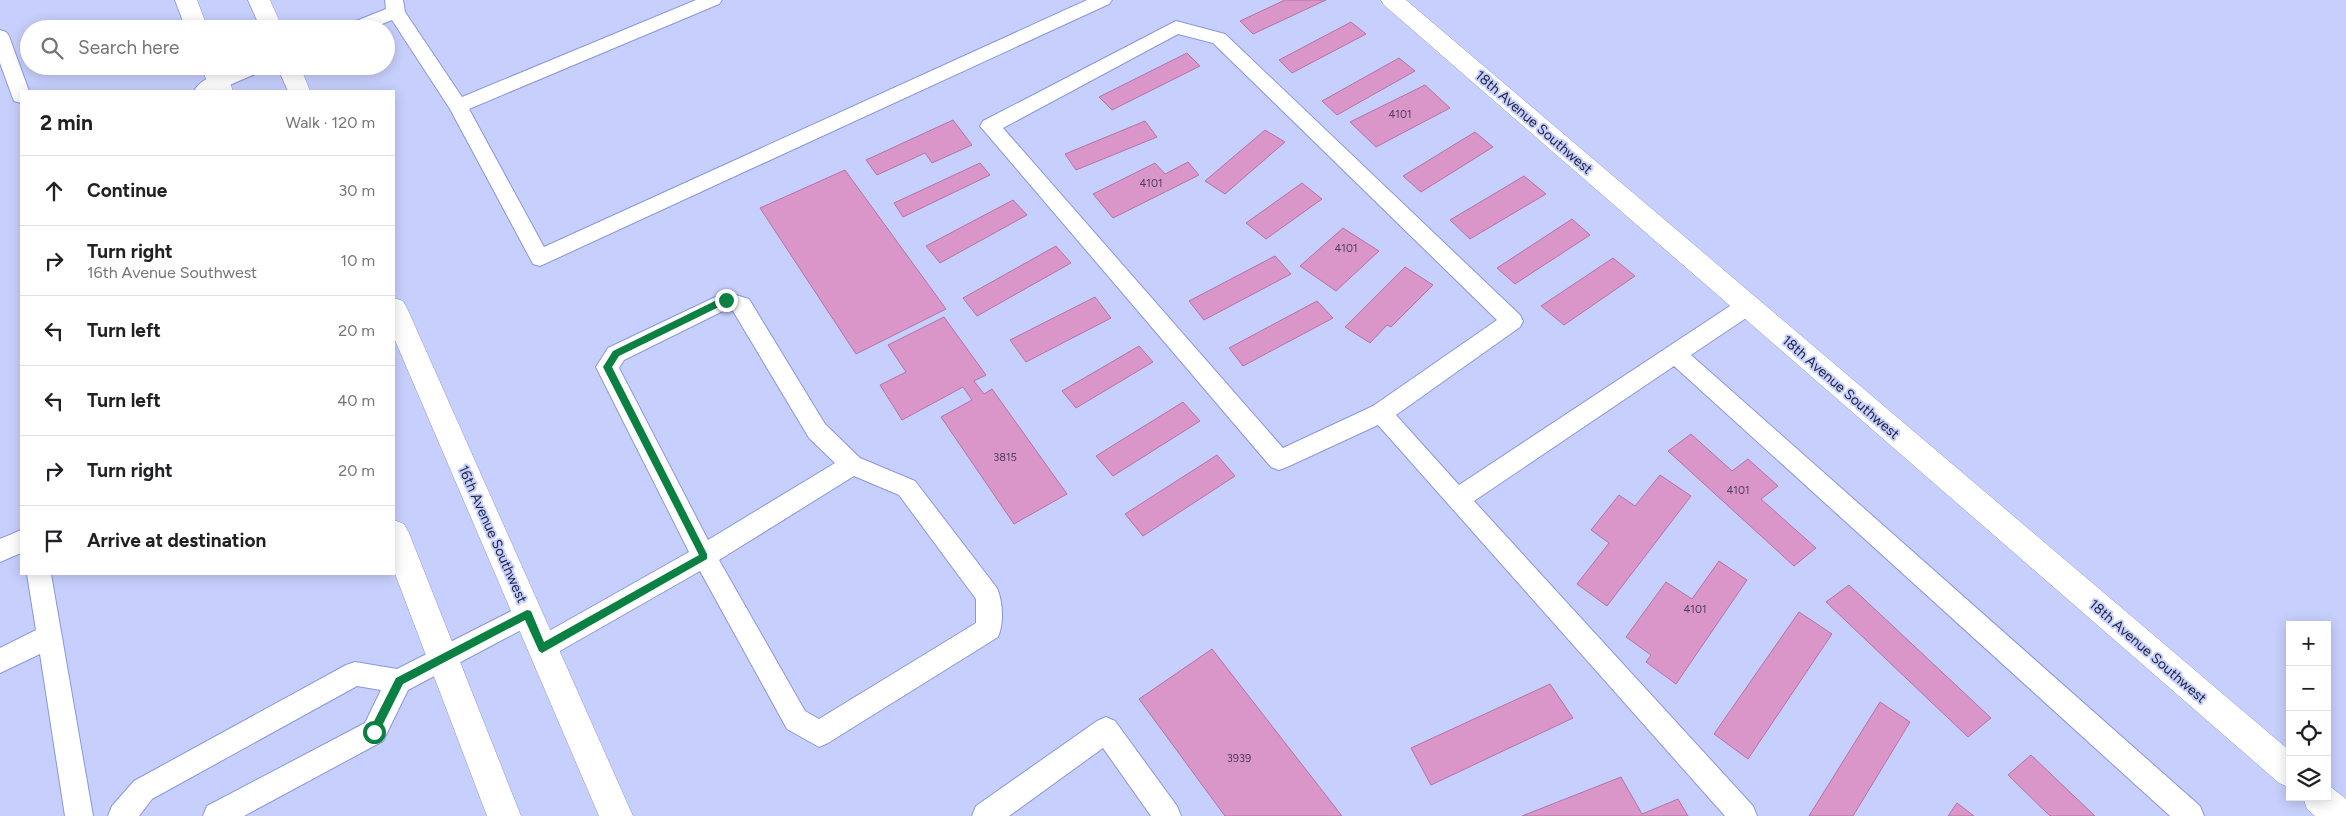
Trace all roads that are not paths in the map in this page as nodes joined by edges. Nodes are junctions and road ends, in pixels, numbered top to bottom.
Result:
1 (186, 0) edge
2 (259, 0) edge
3 (713, 0) edge
4 (1103, 0) edge
5 (1392, 0) edge
6 (395, 6) edge
7 (194, 20) edge
8 (268, 20) edge
9 (369, 20) edge
10 (0, 36) edge
11 (232, 75) edge
12 (292, 75) edge
13 (214, 82) edge
14 (299, 90) edge
15 (20, 93) edge
16 (458, 106) junction
17 (1747, 306) junction
18 (395, 310) edge
19 (1675, 354) junction
20 (1381, 413) junction
21 (852, 465) junction
22 (1457, 499) junction
23 (395, 536) edge
24 (20, 541) edge
25 (0, 551) edge
26 (704, 556) junction
27 (39, 575) edge
28 (527, 614) junction
29 (50, 636) junction
30 (542, 648) junction
31 (442, 658) junction
32 (0, 661) edge
33 (399, 681) junction
34 (2286, 769) edge
35 (2323, 801) edge
36 (79, 816) edge
37 (122, 816) edge
38 (217, 816) edge
39 (504, 816) edge
40 (616, 816) edge
41 (986, 816) edge
42 (1166, 816) edge
43 (1743, 816) edge
44 (2190, 816) edge
45 (2340, 816) edge

1 - 7 street
2 - 8 street
3 - 16 lane
4 - 16 lane
5 - 17 street, 18th Avenue Southwest
6 - 9 lane
6 - 16 lane
10 - 15 lane
11 - 13 lane
12 - 14 street
17 - 19 lane
17 - 34 street, 18th Avenue Southwest
18 - 28 street, 16th Avenue Southwest
19 - 22 lane
19 - 44 lane
20 - 20 lane
20 - 22 lane
21 - 26 lane
21 - 26 lane
21 - 26 lane
22 - 43 lane
23 - 31 street
24 - 25 lane
26 - 30 lane
27 - 29 lane
28 - 30 street, 16th Avenue Southwest
28 - 31 lane
29 - 32 lane
29 - 36 lane
30 - 40 street, 16th Avenue Southwest
31 - 33 lane
31 - 39 street
33 - 37 lane
33 - 38 lane
35 - 45 street
41 - 42 lane

